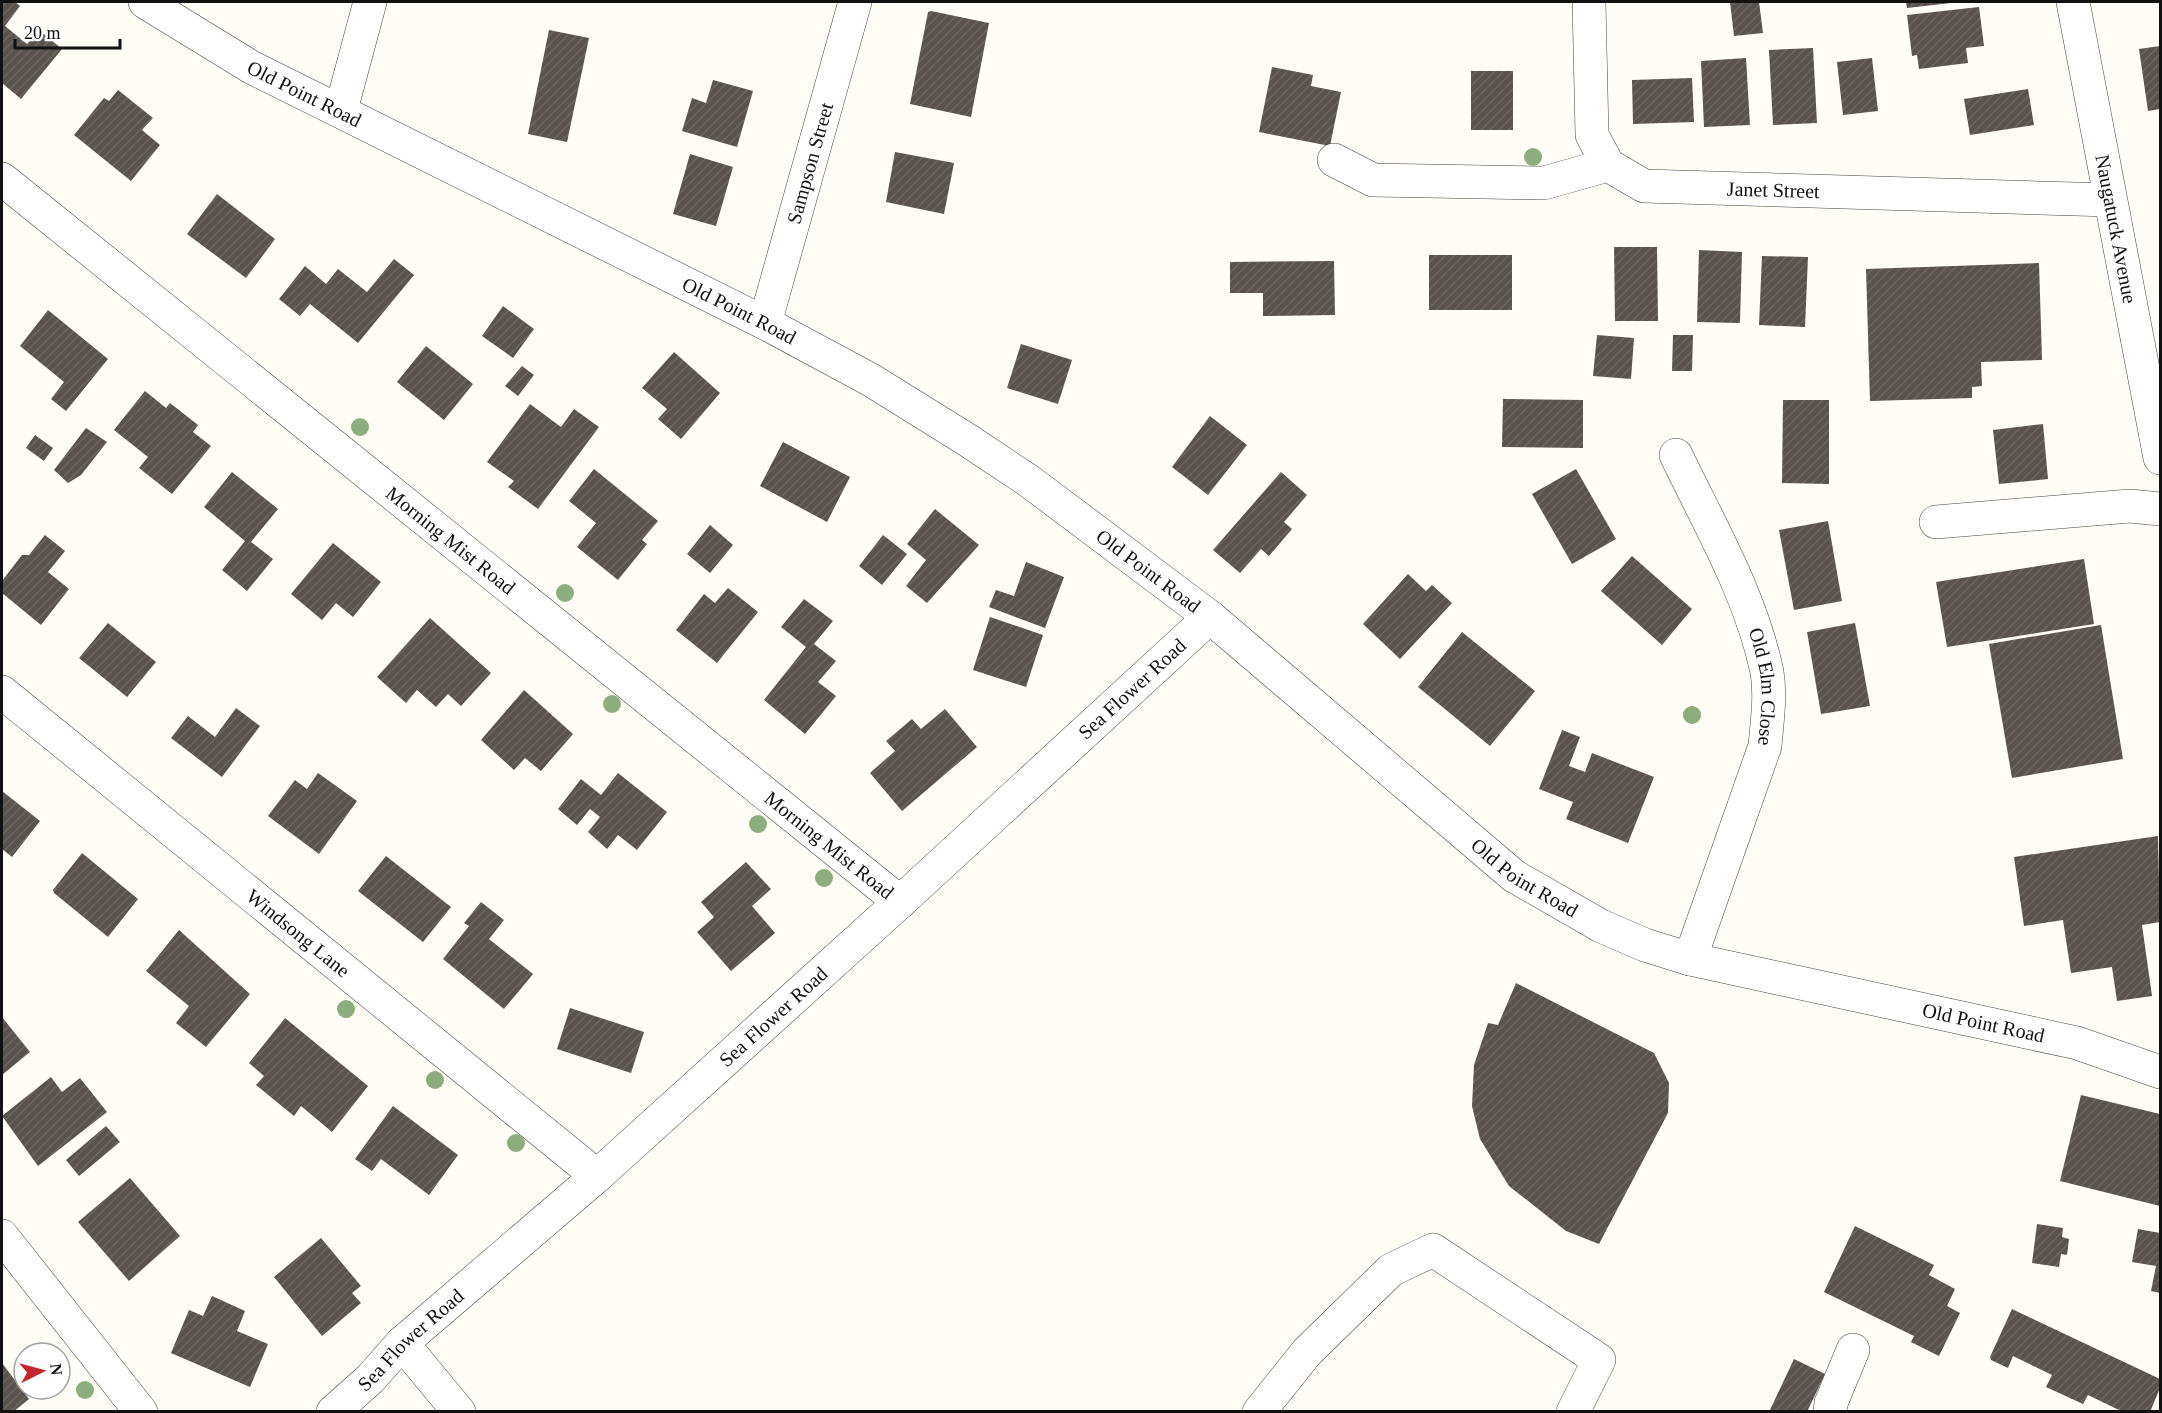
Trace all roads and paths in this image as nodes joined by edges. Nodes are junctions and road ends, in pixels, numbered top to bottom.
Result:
1 (145, 2) edge
2 (369, 2) edge
3 (855, 2) edge
4 (1589, 2) edge
5 (2073, 2) edge
6 (341, 110) junction
7 (1334, 160) dead end
8 (1608, 165) junction
9 (2, 179) edge
10 (2110, 200) junction
11 (765, 323) junction
12 (1676, 455) dead end
13 (2160, 458) edge
14 (2160, 509) edge
15 (1936, 522) dead end
16 (1210, 617) junction
17 (2, 692) edge
18 (900, 903) junction
19 (1690, 959) junction
20 (2160, 1072) edge
21 (597, 1176) junction
22 (2, 1236) edge
23 (402, 1343) junction
24 (1853, 1350) dead end
25 (1260, 1411) edge
26 (141, 1412) edge
27 (333, 1412) edge
28 (459, 1412) edge
29 (1573, 1412) edge
30 (1830, 1412) edge

1 - 6 street, Old Point Road
2 - 6 street
3 - 11 street, Sampson Street
4 - 8 street
5 - 10 street, Naugatuck Avenue
6 - 11 street, Old Point Road
7 - 8 street
8 - 10 street, Janet Street
9 - 18 street, Morning Mist Road
10 - 13 street, Naugatuck Avenue
11 - 16 street, Old Point Road
12 - 19 street, Old Elm Close
14 - 15 street
16 - 18 street, Sea Flower Road
16 - 19 street, Old Point Road
17 - 21 street, Windsong Lane
18 - 21 street, Sea Flower Road
19 - 20 street, Old Point Road
21 - 23 street, Sea Flower Road
22 - 26 street
23 - 27 street, Sea Flower Road
23 - 28 street
24 - 30 street
25 - 29 street

